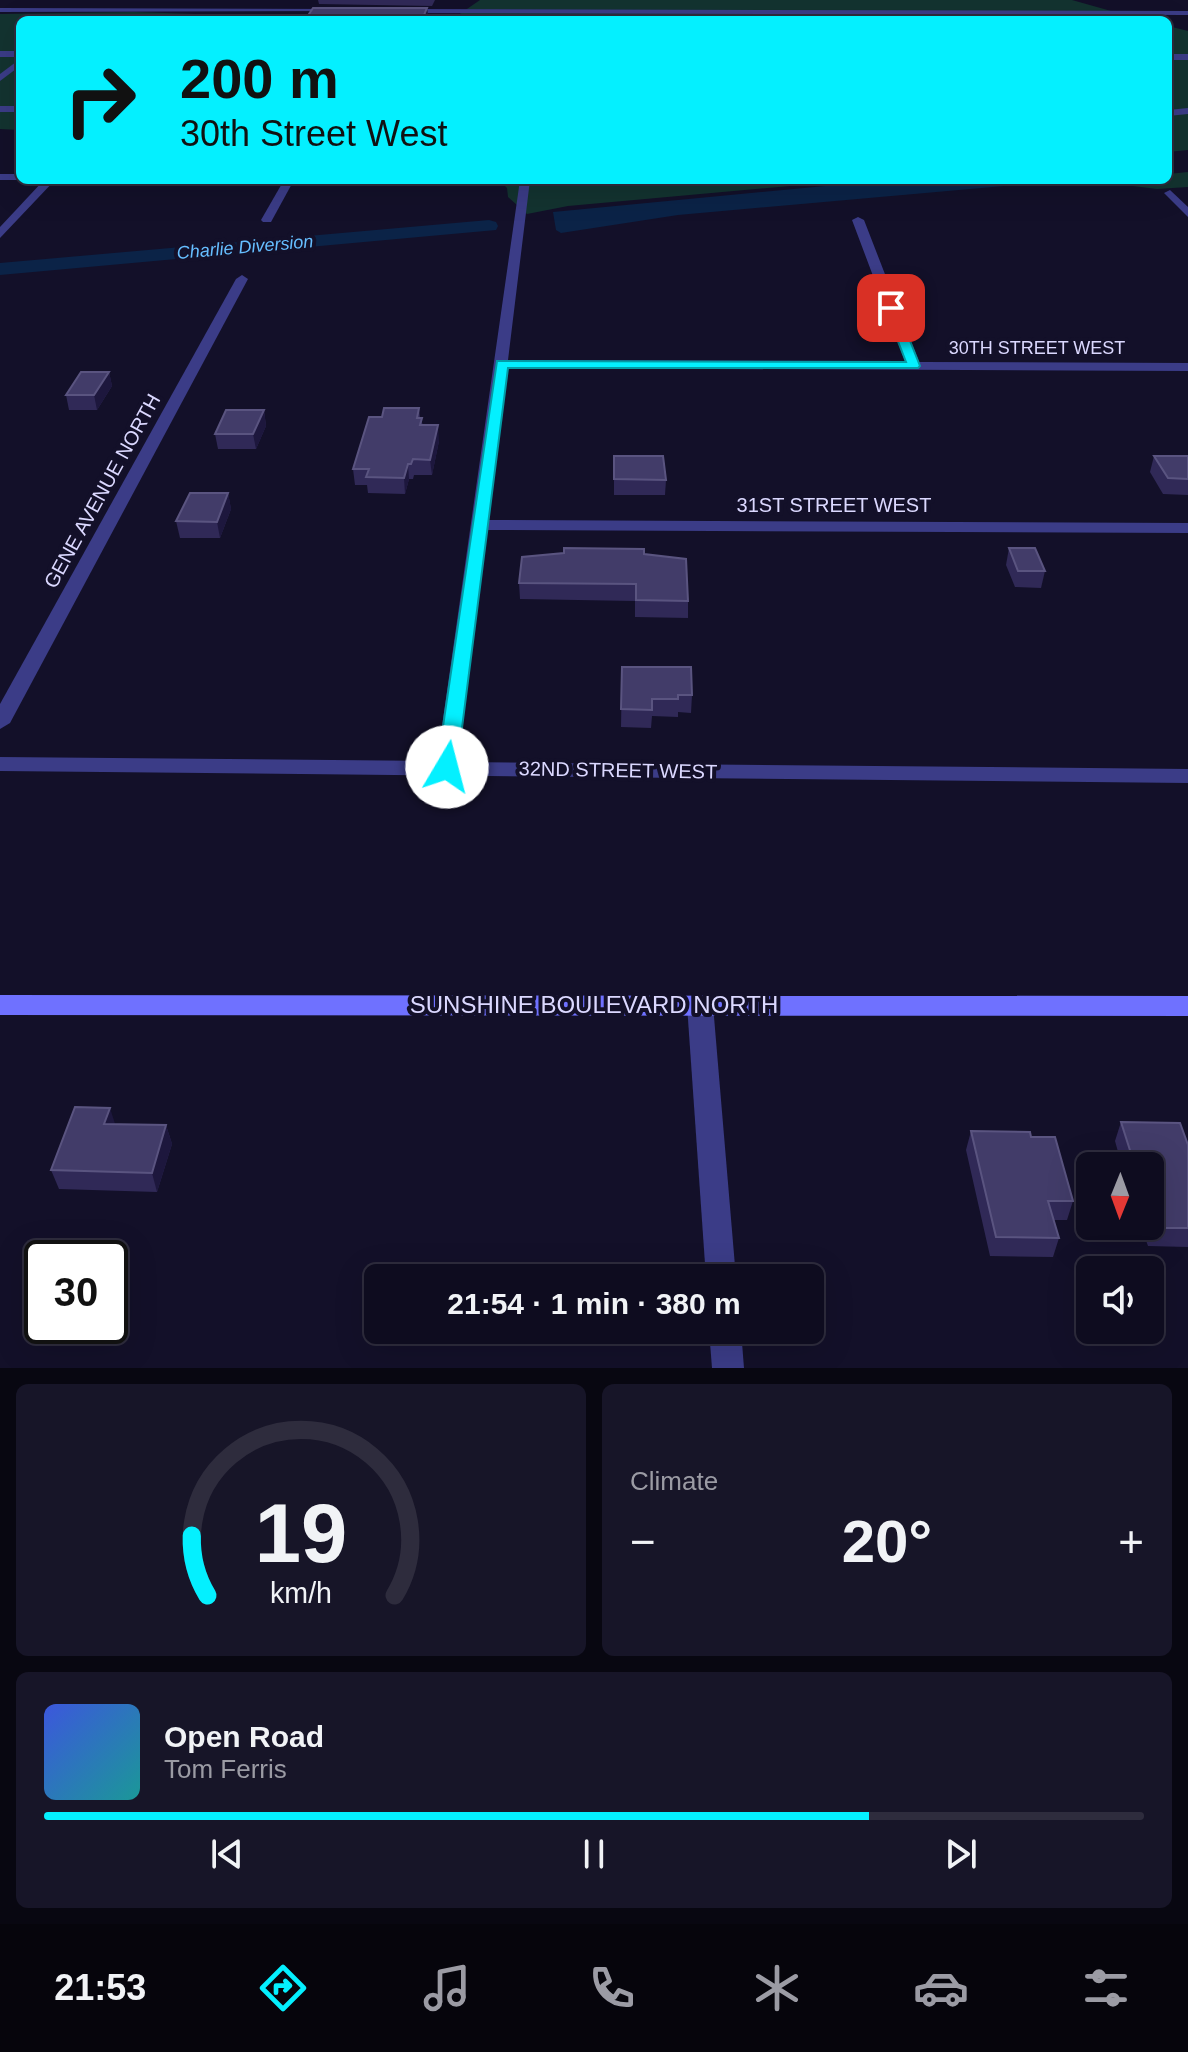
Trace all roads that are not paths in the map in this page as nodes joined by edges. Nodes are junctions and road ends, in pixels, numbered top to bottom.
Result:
1 (96, 0) edge
2 (536, 0) edge
3 (976, 0) edge
4 (0, 10) edge
5 (83, 11) junction
6 (347, 11) edge
7 (394, 11) edge
8 (987, 13) junction
9 (1188, 13) edge
10 (76, 16) edge
11 (534, 16) edge
12 (990, 16) edge
13 (16, 65) edge
14 (0, 78) edge
15 (46, 184) edge
16 (287, 184) edge
17 (524, 184) edge
18 (1170, 193) dead end
19 (1188, 214) edge
20 (267, 220) dead end
21 (858, 220) dead end
22 (0, 234) edge
23 (242, 279) dead end
24 (502, 364) junction
25 (914, 366) junction
26 (1188, 367) edge
27 (480, 525) junction
28 (1188, 528) edge
29 (0, 723) edge
30 (0, 764) edge
31 (447, 767) junction
32 (1188, 776) edge
33 (0, 1005) edge
34 (700, 1005) junction
35 (1188, 1006) edge
36 (720, 1264) edge
37 (726, 1344) edge
38 (728, 1368) edge

1 - 5 street
2 - 11 street
3 - 8 street
4 - 5 street
5 - 6 street
5 - 10 street
7 - 11 street
8 - 9 street
8 - 11 street
8 - 12 street
13 - 14 street
15 - 22 street
16 - 20 street
17 - 24 street
18 - 19 street
21 - 25 street
23 - 29 street, GENE AVENUE NORTH
24 - 25 street, 30TH STREET WEST
24 - 27 street
25 - 26 street, 30TH STREET WEST
27 - 28 street, 31ST STREET WEST
27 - 31 street
30 - 31 street, 32ND STREET WEST
31 - 32 street, 32ND STREET WEST
33 - 34 street, SUNSHINE BOULEVARD NORTH
34 - 35 street, SUNSHINE BOULEVARD NORTH
34 - 36 street
37 - 38 street

